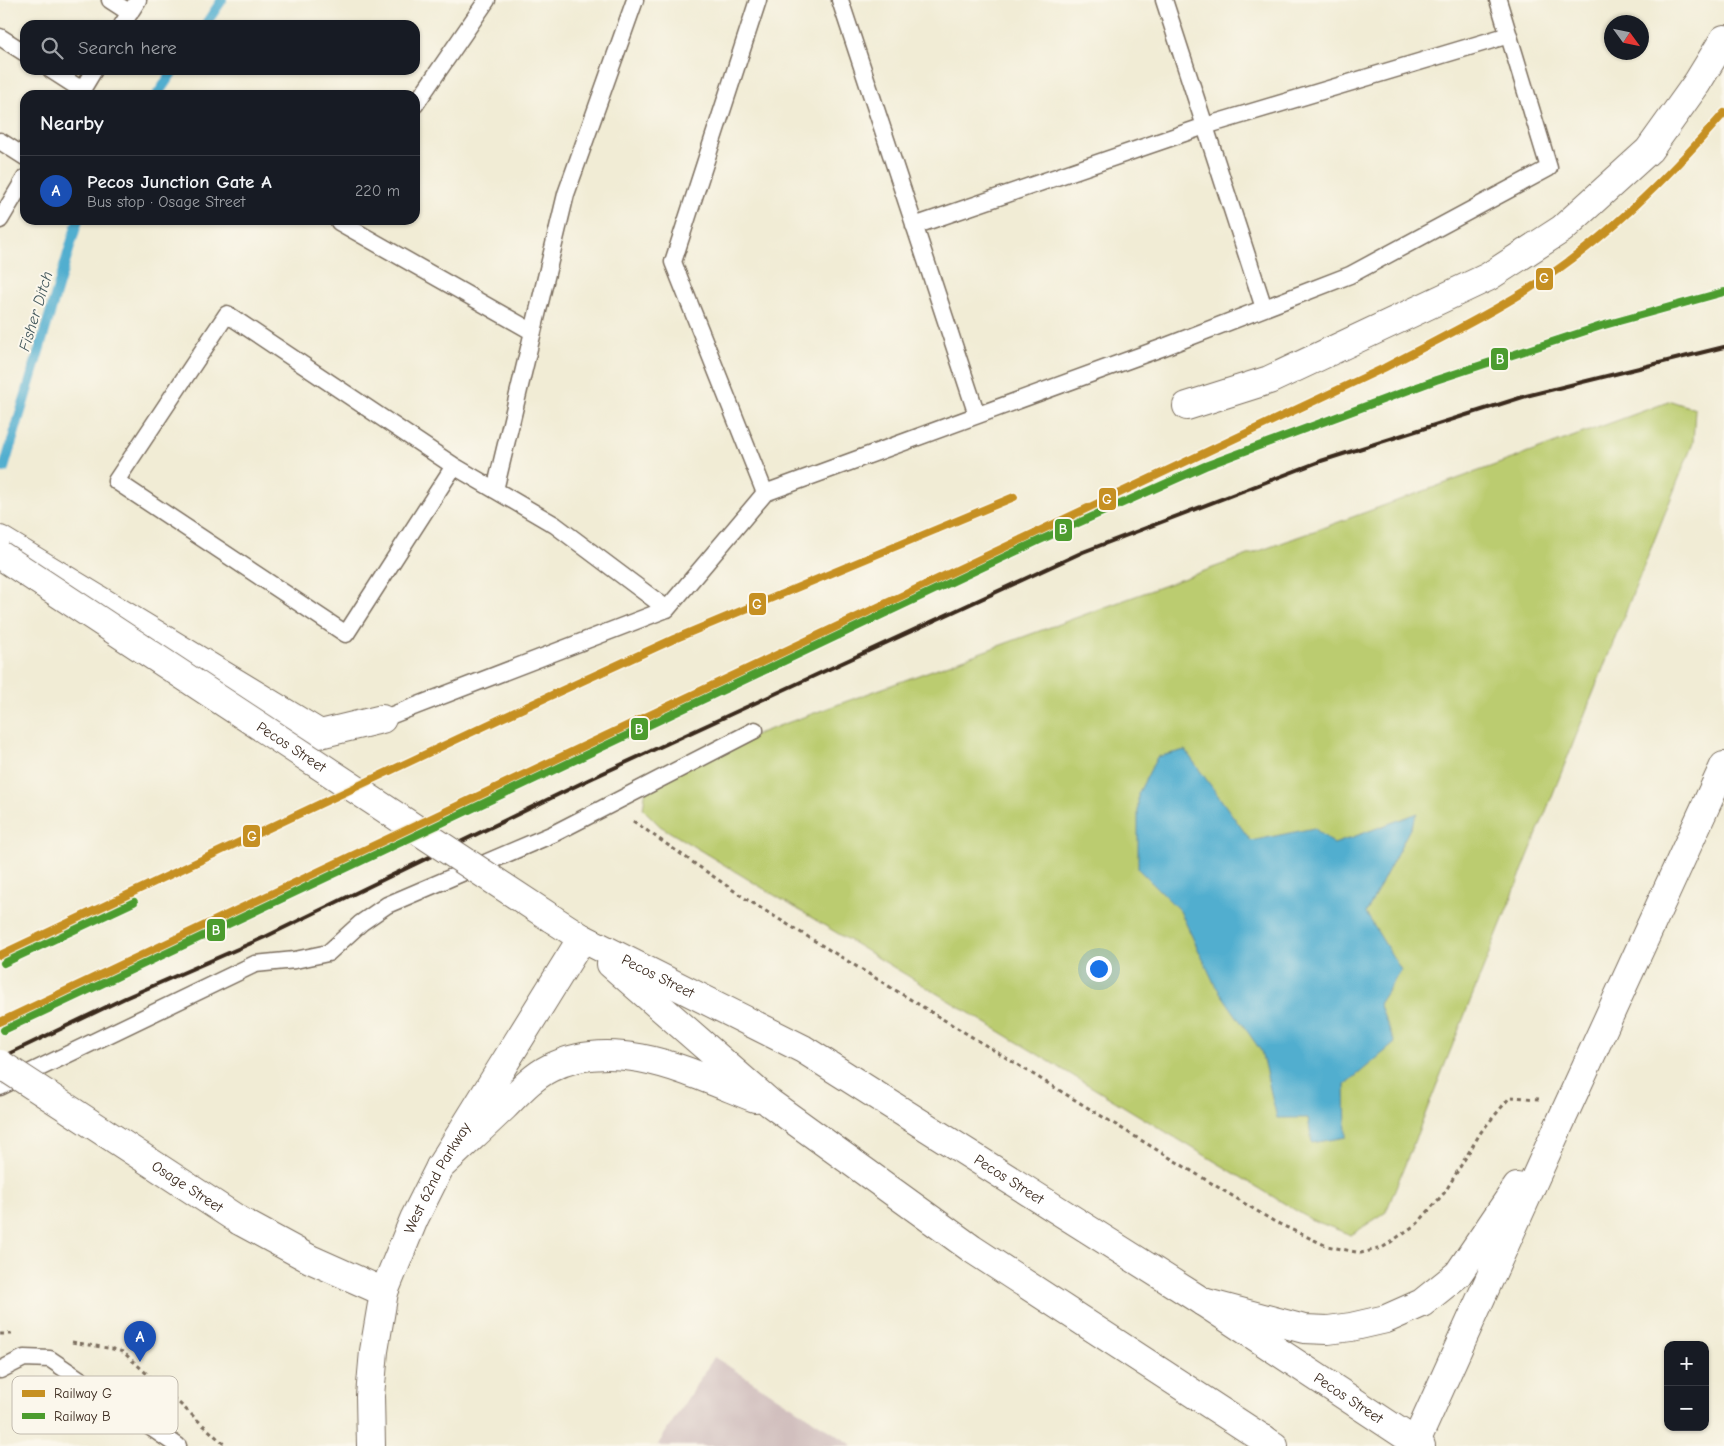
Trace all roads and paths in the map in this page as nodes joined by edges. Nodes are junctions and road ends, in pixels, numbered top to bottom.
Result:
1 (110, 0) edge
2 (487, 0) edge
3 (636, 0) edge
4 (758, 0) edge
5 (840, 0) edge
6 (1164, 0) edge
7 (1498, 0) edge
8 (130, 13) edge
9 (1509, 35) junction
10 (0, 37) edge
11 (1724, 39) edge
12 (20, 50) edge
13 (59, 75) edge
14 (91, 75) edge
15 (82, 90) edge
16 (82, 90) edge
17 (420, 98) edge
18 (1205, 126) junction
19 (0, 141) edge
20 (20, 154) edge
21 (20, 186) edge
22 (0, 220) edge
23 (344, 225) edge
24 (914, 226) junction
25 (1264, 308) junction
26 (533, 332) junction
27 (1187, 406) dead end
28 (977, 415) junction
29 (454, 466) junction
30 (494, 490) junction
31 (765, 493) junction
32 (0, 540) edge
33 (0, 554) edge
34 (667, 609) junction
35 (382, 719) joint
36 (755, 730) dead end
37 (1724, 766) edge
38 (610, 804) junction
39 (582, 938) junction
40 (0, 1064) edge
41 (0, 1087) edge
42 (770, 1103) junction
43 (1565, 1112) junction
44 (440, 1167) junction
45 (384, 1292) junction
46 (1203, 1302) junction
47 (0, 1334) edge
48 (22, 1334) dead end
49 (68, 1342) dead end
50 (0, 1370) edge
51 (75, 1376) edge
52 (149, 1376) edge
53 (178, 1402) edge
54 (160, 1434) edge
55 (1268, 1444) edge
56 (1417, 1445) edge
57 (178, 1446) edge
58 (226, 1446) edge
59 (371, 1446) edge

1 - 8 lane
2 - 17 lane
3 - 26 lane
4 - 31 lane
5 - 24 lane
6 - 18 lane
7 - 9 lane
9 - 18 lane
9 - 25 lane
10 - 12 lane
11 - 27 main road
13 - 15 lane
14 - 16 lane
18 - 24 lane
18 - 25 lane
19 - 20 lane
21 - 22 lane
23 - 26 lane
24 - 28 lane
25 - 28 lane
26 - 30 lane
28 - 31 lane
29 - 29 lane
29 - 30 lane
30 - 34 lane
31 - 34 lane
32 - 35 main road
33 - 39 main road, Pecos Street, bridge
34 - 35 lane
36 - 38 lane
37 - 43 main road
38 - 41 lane
38 - 43 path
39 - 42 main road, Pecos Street
39 - 44 main road, West 62nd Parkway
39 - 46 main road, Pecos Street
40 - 45 main road, Osage Street, bridge
42 - 44 main road
42 - 55 main road, Pecos Street
43 - 46 main road
43 - 56 main road
44 - 45 main road, West 62nd Parkway
45 - 59 main road, West 62nd Parkway
46 - 56 main road, Pecos Street
47 - 48 path
49 - 52 path
50 - 51 lane
53 - 58 path
54 - 57 lane

